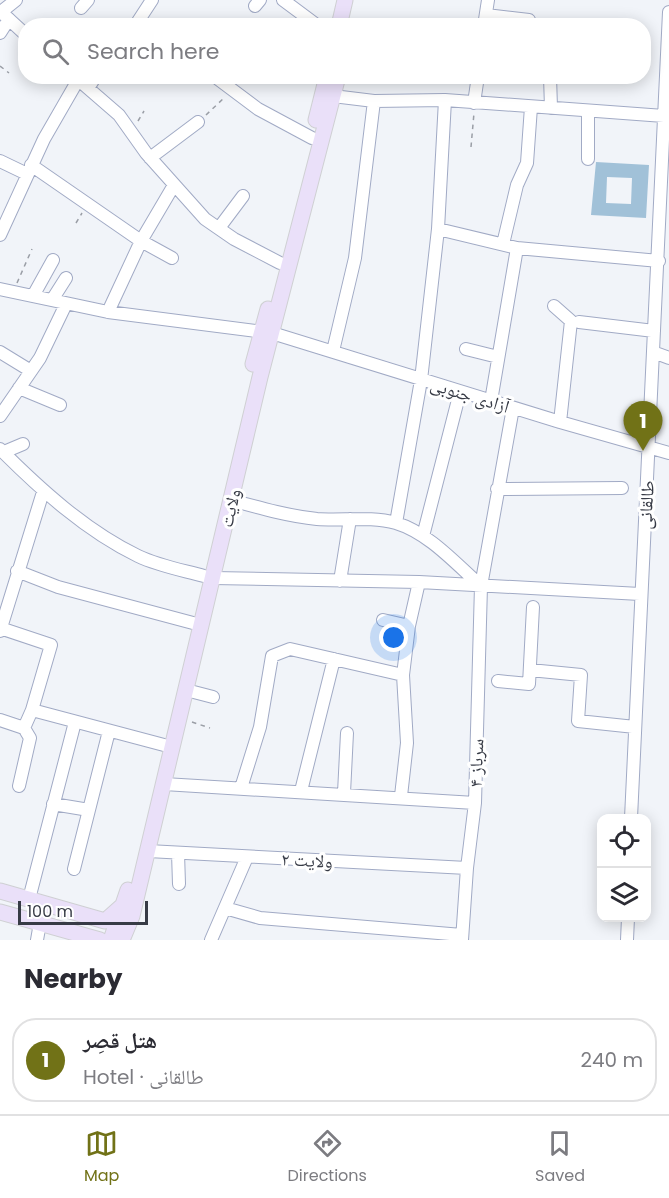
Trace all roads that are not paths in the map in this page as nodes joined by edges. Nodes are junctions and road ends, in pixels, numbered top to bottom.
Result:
1 (15, 0) edge
2 (152, 0) edge
3 (283, 0) edge
4 (345, 0) edge
5 (356, 0) edge
6 (485, 0) edge
7 (669, 12) edge
8 (3, 14) edge
9 (140, 18) edge
10 (307, 18) edge
11 (341, 18) edge
12 (352, 18) edge
13 (485, 18) edge
14 (669, 21) edge
15 (18, 28) edge
16 (0, 33) edge
17 (668, 44) edge
18 (78, 84) edge
19 (83, 84) edge
20 (226, 84) edge
21 (325, 84) edge
22 (336, 84) edge
23 (477, 84) edge
24 (550, 84) edge
25 (333, 96) junction
26 (445, 100) junction
27 (374, 101) junction
28 (474, 103) junction
29 (531, 107) junction
30 (551, 108) junction
31 (588, 111) junction
32 (664, 116) junction
33 (198, 122) road end
34 (312, 138) junction
35 (666, 142) edge
36 (150, 158) junction
37 (588, 159) dead end
38 (0, 161) edge
39 (29, 170) junction
40 (174, 185) junction
41 (665, 189) edge
42 (243, 196) dead end
43 (219, 228) junction
44 (438, 229) junction
45 (0, 234) edge
46 (141, 241) junction
47 (503, 244) junction
48 (517, 248) junction
49 (172, 258) dead end
50 (52, 260) dead end
51 (658, 261) junction
52 (280, 263) junction
53 (66, 278) dead end
54 (0, 289) edge
55 (33, 296) junction
56 (52, 300) junction
57 (66, 303) junction
58 (554, 306) dead end
59 (108, 312) junction
60 (579, 322) dead end
61 (654, 331) junction
62 (266, 333) junction
63 (466, 349) dead end
64 (333, 351) junction
65 (0, 352) edge
66 (653, 352) junction
67 (498, 357) junction
68 (669, 358) edge
69 (32, 371) junction
70 (421, 380) junction
71 (19, 388) junction
72 (460, 392) junction
73 (491, 401) junction
74 (60, 405) dead end
75 (513, 408) junction
76 (0, 416) edge
77 (560, 422) junction
78 (23, 444) dead end
79 (648, 447) junction
80 (2, 450) edge
81 (669, 453) edge
82 (622, 488) dead end
83 (497, 489) junction
84 (43, 492) junction
85 (231, 500) junction
86 (350, 519) junction
87 (396, 523) junction
88 (423, 536) junction
89 (17, 571) junction
90 (209, 577) junction
91 (340, 580) junction
92 (419, 582) junction
93 (482, 586) junction
94 (640, 594) junction
95 (533, 607) dead end
96 (383, 620) dead end
97 (193, 623) junction
98 (409, 626) junction
99 (0, 629) edge
100 (334, 659) junction
101 (530, 670) junction
102 (403, 675) junction
103 (498, 681) dead end
104 (186, 690) junction
105 (213, 697) dead end
106 (32, 710) junction
107 (0, 720) edge
108 (75, 722) junction
109 (635, 727) junction
110 (24, 728) junction
111 (109, 731) junction
112 (347, 733) dead end
113 (164, 745) junction
114 (164, 784) junction
115 (19, 786) dead end
116 (241, 788) junction
117 (301, 791) junction
118 (344, 793) junction
119 (401, 796) junction
120 (475, 803) junction
121 (53, 804) junction
122 (88, 810) junction
123 (632, 814) edge
124 (148, 851) junction
125 (178, 853) junction
126 (247, 857) junction
127 (467, 868) junction
128 (74, 869) dead end
129 (179, 884) dead end
130 (0, 891) edge
131 (29, 899) junction
132 (125, 902) junction
133 (225, 908) junction
134 (0, 912) edge
135 (40, 922) junction
136 (627, 922) edge
137 (462, 937) edge
138 (37, 940) edge
139 (100, 940) edge
140 (111, 940) edge
141 (122, 940) edge
142 (211, 940) edge
143 (627, 940) edge

1 - 8 street
2 - 9 street
3 - 10 street
4 - 11 main road
5 - 12 main road
6 - 13 street
7 - 14 street, طالقانی
8 - 15 street
8 - 16 street
14 - 17 street, طالقانی
17 - 32 street, طالقانی
18 - 39 street
19 - 36 street
20 - 34 street
21 - 34 main road, ولایت
22 - 25 main road, ولایت
23 - 28 street
24 - 30 street
25 - 27 street
25 - 62 main road, ولایت
26 - 27 street
26 - 28 street
26 - 44 street
27 - 64 street
28 - 29 street
29 - 30 street
29 - 47 street
30 - 31 street
31 - 32 street
31 - 37 street
32 - 35 street, طالقانی
33 - 36 street
34 - 52 main road, ولایت
35 - 41 street, طالقانی
36 - 40 street
38 - 39 street
39 - 45 street
39 - 46 street
40 - 43 street
40 - 46 street
41 - 51 street, طالقانی
42 - 43 street
43 - 52 street
44 - 47 street
44 - 70 street
46 - 49 street
46 - 59 street
47 - 48 street
48 - 51 street
48 - 67 street
50 - 55 street
51 - 61 street, طالقانی
52 - 62 main road, ولایت
53 - 56 street
54 - 55 street, آزادی جنوبی
55 - 56 street, آزادی جنوبی
56 - 57 street, آزادی جنوبی
57 - 59 street, آزادی جنوبی
57 - 69 street
58 - 77 street
59 - 62 street, آزادی جنوبی
60 - 61 street
61 - 66 street, طالقانی
62 - 64 street, آزادی جنوبی
62 - 85 main road, ولایت
62 - 90 main road, ولایت
63 - 67 street
64 - 70 street, آزادی جنوبی
65 - 69 street
66 - 68 street
66 - 79 street, طالقانی
67 - 73 street
69 - 71 street
70 - 72 street, آزادی جنوبی
70 - 87 street
71 - 74 street
71 - 76 street
72 - 73 street, آزادی جنوبی
72 - 88 street
73 - 75 street, آزادی جنوبی
75 - 77 street, آزادی جنوبی
75 - 83 street, سرباز ۴
77 - 79 street, آزادی جنوبی
78 - 80 street
79 - 81 street, آزادی جنوبی
79 - 94 street, طالقانی
80 - 84 street
82 - 83 street
83 - 93 street, سرباز ۴
84 - 89 street
84 - 90 street
85 - 86 street
85 - 90 main road, ولایت
86 - 87 street
86 - 91 street
87 - 88 street
88 - 93 street
89 - 97 street
89 - 99 street
90 - 91 street
90 - 97 main road, ولایت
90 - 104 main road, ولایت
91 - 92 street
92 - 93 street
92 - 98 street
93 - 94 street
93 - 120 street, سرباز ۴
94 - 109 street, طالقانی
95 - 101 street
96 - 98 street
97 - 113 main road, ولایت
98 - 102 street
99 - 106 street
100 - 102 street
100 - 116 street
100 - 117 street
101 - 103 street
101 - 109 street
102 - 119 street
104 - 105 street
104 - 114 main road, ولایت
106 - 108 street
106 - 110 street
107 - 110 street
108 - 111 street
108 - 121 street
109 - 123 street, طالقانی
110 - 115 street
111 - 113 street
111 - 122 street
112 - 118 street
113 - 132 main road, ولایت
114 - 116 street
114 - 124 main road, ولایت
116 - 117 street
117 - 118 street
118 - 119 street
119 - 120 street
120 - 127 street, سرباز ۴
121 - 122 street
121 - 131 street
122 - 128 street
124 - 125 street, ولایت ۲
124 - 141 main road, ولایت
125 - 126 street, ولایت ۲
125 - 129 street
126 - 127 street, ولایت ۲
126 - 133 street
127 - 137 street, سرباز ۴
130 - 131 main road
131 - 132 main road
132 - 140 main road, ولایت
133 - 137 street
133 - 142 street
134 - 135 main road
135 - 138 street
135 - 139 main road
136 - 143 street

